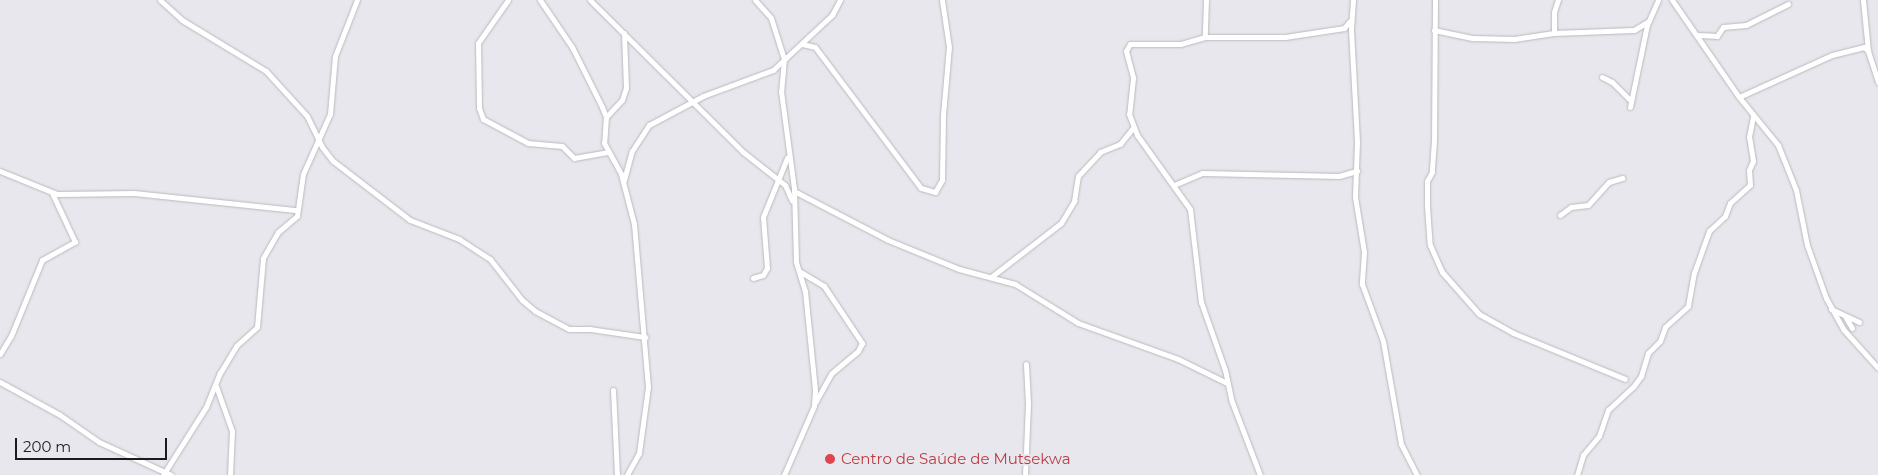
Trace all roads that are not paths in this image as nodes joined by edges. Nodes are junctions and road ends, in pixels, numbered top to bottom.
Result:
1 (160, 0) edge
2 (357, 0) edge
3 (508, 0) edge
4 (540, 0) edge
5 (590, 0) edge
6 (755, 0) edge
7 (840, 0) edge
8 (942, 0) edge
9 (1206, 0) edge
10 (1353, 0) edge
11 (1435, 0) edge
12 (1558, 0) edge
13 (1658, 0) edge
14 (1672, 0) edge
15 (1862, 0) edge
16 (1788, 4) dead end
17 (1351, 19) junction
18 (1649, 21) junction
19 (1434, 30) junction
20 (624, 32) junction
21 (1554, 33) junction
22 (1698, 35) junction
23 (1204, 38) junction
24 (802, 44) junction
25 (1868, 51) junction
26 (784, 58) junction
27 (1602, 77) dead end
28 (1878, 82) edge
29 (1738, 96) junction
30 (1631, 101) junction
31 (693, 103) junction
32 (1630, 107) dead end
33 (1753, 116) junction
34 (606, 117) junction
35 (1133, 128) junction
36 (317, 138) junction
37 (607, 152) junction
38 (787, 155) junction
39 (0, 171) edge
40 (1357, 171) junction
41 (1622, 178) dead end
42 (780, 180) junction
43 (624, 183) junction
44 (1174, 185) junction
45 (794, 191) junction
46 (52, 193) junction
47 (794, 205) junction
48 (297, 210) junction
49 (1560, 215) dead end
50 (799, 271) junction
51 (991, 277) junction
52 (753, 278) dead end
53 (1831, 309) junction
54 (1844, 315) junction
55 (1859, 322) dead end
56 (1852, 328) dead end
57 (645, 338) junction
58 (0, 354) edge
59 (1026, 364) dead end
60 (1878, 368) edge
61 (1625, 379) dead end
62 (0, 382) edge
63 (1227, 383) junction
64 (216, 386) junction
65 (613, 390) dead end
66 (815, 404) junction
67 (164, 474) edge
68 (171, 475) edge
69 (230, 475) edge
70 (617, 475) edge
71 (627, 475) edge
72 (784, 475) edge
73 (1025, 475) edge
74 (1260, 475) edge
75 (1417, 475) edge
76 (1578, 475) edge

1 - 36 street
2 - 36 street
3 - 37 street
4 - 34 street
5 - 20 street
6 - 26 street
7 - 24 street
8 - 24 street
9 - 23 street
10 - 17 street
11 - 19 street
12 - 21 street
13 - 18 street
14 - 22 street
15 - 25 street
16 - 22 street
17 - 23 street
17 - 40 street
18 - 21 street
18 - 30 street
19 - 21 street
19 - 61 street
20 - 31 street
20 - 34 street
22 - 29 street
23 - 35 street
24 - 26 street
25 - 28 street
25 - 29 street
26 - 31 street
26 - 38 street
27 - 30 street
29 - 33 street
30 - 32 street
31 - 42 street
31 - 43 street
33 - 53 street
33 - 76 street
34 - 37 street
35 - 44 street
35 - 51 street
36 - 48 street
36 - 57 street
37 - 43 street
38 - 42 street
38 - 45 street
39 - 46 street
40 - 44 street
40 - 75 street
41 - 49 street
42 - 47 street
42 - 52 street
43 - 57 street
44 - 63 street
45 - 47 street
45 - 51 street
46 - 48 street
46 - 58 street
47 - 50 street
48 - 64 street
50 - 66 street
50 - 66 street
51 - 63 street
53 - 54 street
53 - 60 street
54 - 55 street
54 - 56 street
57 - 71 street
59 - 73 street
62 - 67 street
63 - 74 street
64 - 67 street
64 - 69 street
65 - 70 street
66 - 72 street
67 - 68 street

